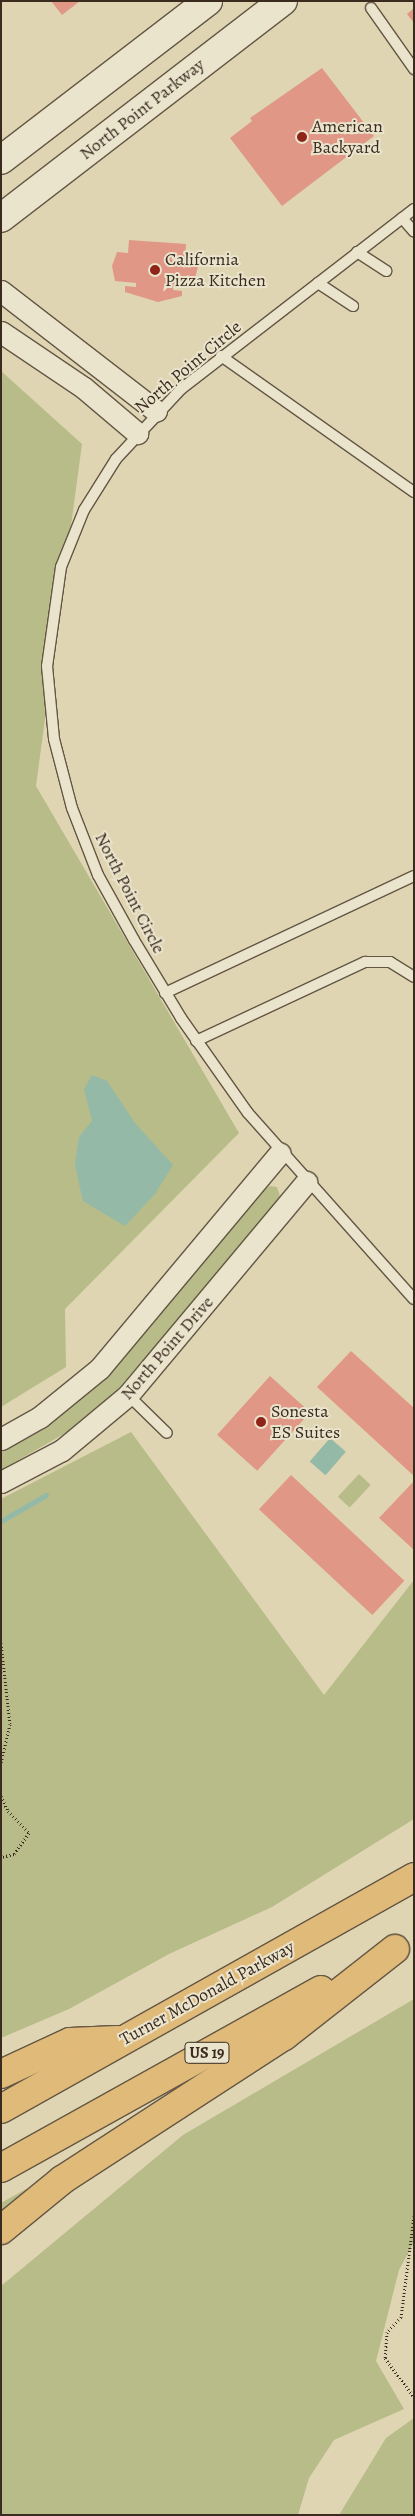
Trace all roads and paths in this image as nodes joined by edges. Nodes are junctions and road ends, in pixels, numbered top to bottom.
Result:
1 (208, 1) edge
2 (283, 1) edge
3 (371, 8) dead end
4 (414, 69) edge
5 (1, 160) edge
6 (414, 209) edge
7 (1, 218) edge
8 (402, 218) junction
9 (414, 232) edge
10 (357, 252) junction
11 (386, 271) dead end
12 (318, 283) junction
13 (1, 291) edge
14 (353, 306) dead end
15 (1, 332) edge
16 (221, 356) junction
17 (156, 411) junction
18 (137, 432) junction
19 (414, 492) edge
20 (414, 876) edge
21 (414, 977) edge
22 (165, 993) junction
23 (196, 1041) junction
24 (280, 1153) junction
25 (306, 1182) junction
26 (414, 1299) edge
27 (128, 1395) junction
28 (167, 1433) dead end
29 (1, 1439) edge
30 (1, 1482) edge
31 (1, 1643) edge
32 (5, 1707) junction
33 (1, 1712) edge
34 (1, 1762) edge
35 (1, 1796) edge
36 (1, 1857) edge
37 (414, 1877) edge
38 (404, 1944) edge
39 (124, 2040) junction
40 (1, 2074) edge
41 (1, 2109) edge
42 (1, 2168) edge
43 (414, 2216) edge
44 (1, 2230) edge
45 (414, 2397) edge

1 - 5 street
2 - 7 street, North Point Parkway
3 - 4 lane
6 - 8 lane, North Point Circle
8 - 9 lane
8 - 10 lane, North Point Circle
10 - 11 lane
10 - 12 lane, North Point Circle
12 - 14 lane
12 - 16 lane, North Point Circle
13 - 17 street
15 - 18 street
16 - 17 lane, North Point Circle
16 - 19 lane
17 - 18 lane, North Point Circle
18 - 22 lane, North Point Circle
20 - 22 lane
21 - 23 lane
22 - 23 lane, North Point Circle
23 - 24 lane, North Point Circle
24 - 25 lane, North Point Circle
24 - 29 street, North Point Drive
25 - 26 lane, North Point Circle
25 - 27 street, North Point Drive
27 - 28 lane
27 - 30 street, North Point Drive
31 - 32 path
32 - 33 path
32 - 34 path
35 - 36 path
37 - 39 highway, Turner McDonald Parkway
38 - 42 highway, US 19
38 - 44 highway
39 - 40 highway
39 - 41 highway, Turner McDonald Parkway
43 - 45 path

